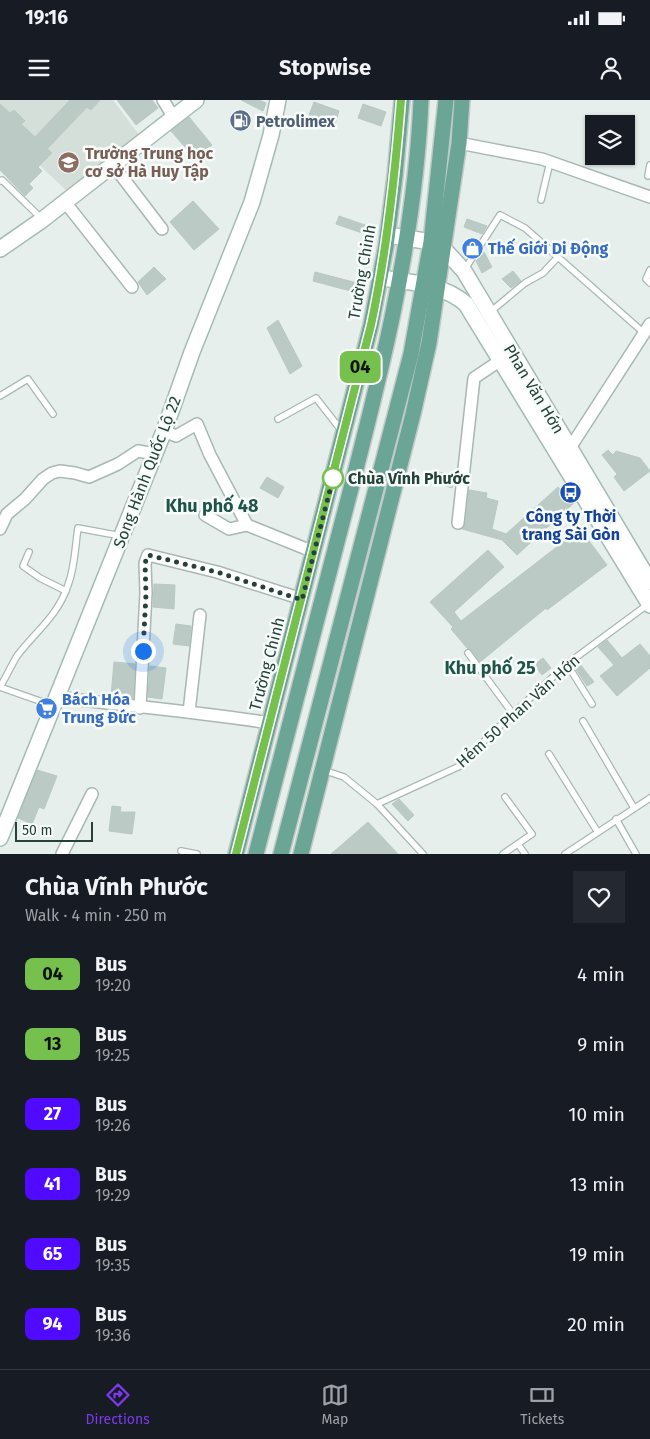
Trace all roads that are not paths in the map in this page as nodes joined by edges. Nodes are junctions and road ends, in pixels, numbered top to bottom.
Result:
1 (163, 100) edge
2 (196, 100) edge
3 (278, 100) edge
4 (402, 100) edge
5 (421, 100) edge
6 (446, 100) edge
7 (462, 100) edge
8 (174, 118) junction
9 (443, 140) junction
10 (459, 143) junction
11 (550, 162) junction
12 (650, 165) edge
13 (113, 166) junction
14 (648, 176) dead end
15 (0, 181) edge
16 (650, 197) edge
17 (540, 200) dead end
18 (64, 202) junction
19 (42, 220) junction
20 (162, 229) dead end
21 (388, 235) junction
22 (407, 238) junction
23 (437, 245) junction
24 (0, 249) edge
25 (557, 258) junction
26 (650, 270) edge
27 (464, 271) junction
28 (381, 278) junction
29 (400, 281) junction
30 (650, 283) edge
31 (132, 286) dead end
32 (431, 287) junction
33 (488, 313) junction
34 (647, 328) edge
35 (501, 360) junction
36 (0, 396) edge
37 (53, 414) dead end
38 (278, 419) dead end
39 (164, 431) junction
40 (344, 434) junction
41 (570, 448) junction
42 (155, 454) junction
43 (205, 515) dead end
44 (458, 523) dead end
45 (247, 525) junction
46 (0, 529) edge
47 (612, 530) junction
48 (122, 536) junction
49 (29, 552) dead end
50 (314, 552) junction
51 (650, 582) edge
52 (66, 591) junction
53 (302, 600) junction
54 (650, 604) edge
55 (200, 615) dead end
56 (468, 653) dead end
57 (567, 664) junction
58 (0, 687) edge
59 (55, 701) junction
60 (592, 704) dead end
61 (140, 708) junction
62 (189, 712) junction
63 (513, 714) junction
64 (583, 722) dead end
65 (270, 723) junction
66 (549, 754) dead end
67 (323, 770) junction
68 (92, 794) dead end
69 (505, 797) dead end
70 (650, 798) edge
71 (378, 804) junction
72 (634, 808) junction
73 (616, 820) junction
74 (597, 832) junction
75 (0, 838) edge
76 (518, 844) junction
77 (574, 847) junction
78 (181, 851) dead end
79 (62, 854) edge
80 (197, 854) edge
81 (236, 854) edge
82 (256, 854) edge
83 (281, 854) edge
84 (301, 854) edge
85 (423, 854) edge
86 (503, 854) edge
87 (525, 854) edge
88 (565, 854) edge
89 (578, 854) edge
90 (636, 854) edge

1 - 8 street
2 - 8 main road
3 - 39 main road, Song Hành Quốc Lộ 22
4 - 21 main road, Trường Chinh
5 - 22 main road
6 - 9 main road
7 - 10 main road
8 - 13 main road
9 - 10 main road
9 - 23 main road
10 - 11 street
10 - 23 main road
11 - 16 street
11 - 17 lane
12 - 14 lane
13 - 18 main road
13 - 20 street
15 - 19 lane
18 - 19 main road
18 - 31 street
19 - 24 main road
21 - 22 main road
21 - 28 main road, Trường Chinh
22 - 23 main road
22 - 29 main road
23 - 27 main road, Phan Văn Hớn
23 - 32 main road
25 - 27 lane
25 - 33 lane
25 - 34 lane
26 - 30 lane
27 - 33 main road, Phan Văn Hớn
28 - 29 main road, Phan Văn Hớn
28 - 40 main road, Trường Chinh
29 - 32 main road, Phan Văn Hớn
29 - 82 main road
32 - 35 main road, Phan Văn Hớn
32 - 67 main road
32 - 83 main road
33 - 41 main road, Phan Văn Hớn
34 - 41 street
35 - 44 street
35 - 47 main road, Phan Văn Hớn
36 - 37 lane
38 - 40 lane
39 - 42 main road, Song Hành Quốc Lộ 22
39 - 45 street
40 - 50 main road, Trường Chinh
41 - 47 main road, Phan Văn Hớn
42 - 46 street
42 - 48 main road, Song Hành Quốc Lộ 22
43 - 45 street
45 - 50 street
47 - 51 main road, Phan Văn Hớn
47 - 54 main road, Phan Văn Hớn
48 - 52 lane
48 - 59 main road, Song Hành Quốc Lộ 22
49 - 52 lane
50 - 53 main road, Trường Chinh
52 - 58 lane
53 - 61 street
53 - 65 main road, Trường Chinh
54 - 57 lane, Hẻm 50 Phan Văn Hớn
55 - 62 street
56 - 63 lane
57 - 60 lane
57 - 63 lane, Hẻm 50 Phan Văn Hớn
58 - 59 lane
59 - 61 street
59 - 75 main road, Song Hành Quốc Lộ 22
61 - 62 street
62 - 65 street
63 - 71 lane, Hẻm 50 Phan Văn Hớn
64 - 72 lane
65 - 81 main road, Trường Chinh
66 - 74 lane
67 - 71 lane
67 - 84 main road
68 - 79 street
69 - 76 lane
70 - 72 lane
71 - 85 lane
72 - 73 lane
73 - 74 lane
73 - 90 lane
74 - 77 lane
76 - 86 lane
76 - 87 lane
77 - 88 lane
77 - 89 lane
78 - 80 lane

